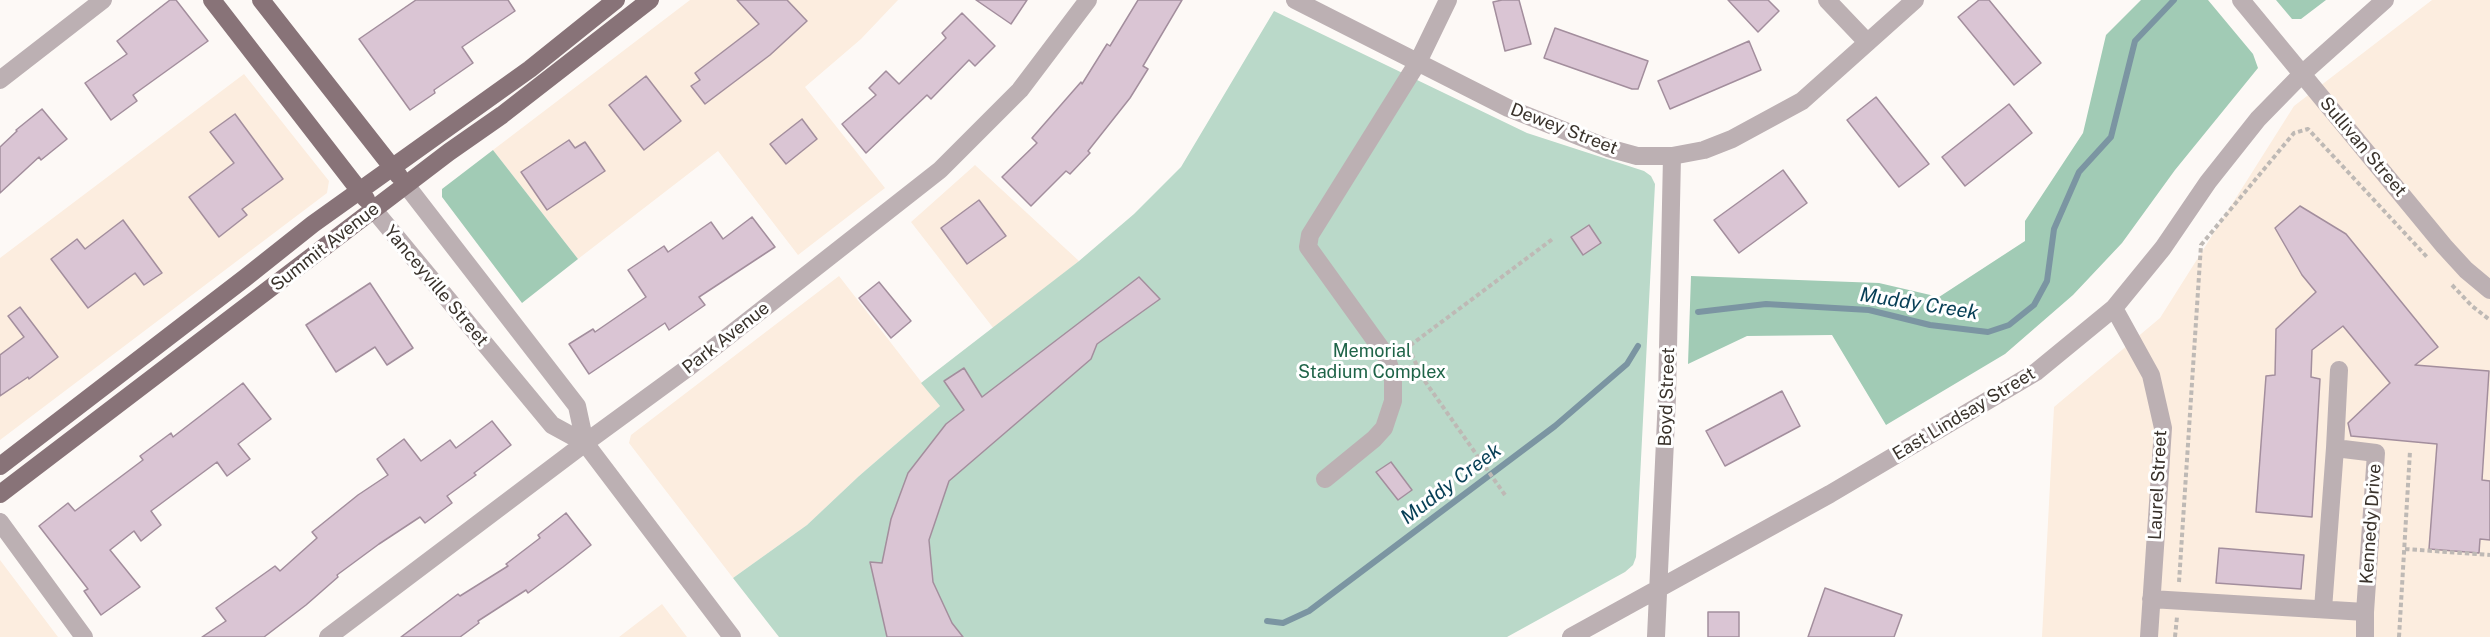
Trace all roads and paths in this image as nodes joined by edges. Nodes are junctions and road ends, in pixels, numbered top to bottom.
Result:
1 (103, 0) edge
2 (212, 0) edge
3 (261, 0) edge
4 (616, 0) edge
5 (650, 0) edge
6 (1088, 0) edge
7 (1295, 0) edge
8 (1448, 0) edge
9 (1827, 0) edge
10 (1915, 0) edge
11 (2241, 0) edge
12 (2385, 0) edge
13 (1867, 42) junction
14 (1418, 62) junction
15 (2302, 74) junction
16 (0, 80) edge
17 (1672, 156) junction
18 (392, 167) junction
19 (406, 185) junction
20 (359, 190) junction
21 (374, 210) junction
22 (1554, 238) dead end
23 (2433, 264) dead end
24 (2448, 280) dead end
25 (2490, 290) edge
26 (2114, 308) junction
27 (2490, 320) edge
28 (2339, 370) dead end
29 (585, 443) junction
30 (2335, 448) junction
31 (2410, 450) dead end
32 (0, 466) edge
33 (1325, 479) dead end
34 (0, 494) edge
35 (1505, 495) dead end
36 (0, 522) edge
37 (2405, 549) junction
38 (2490, 555) edge
39 (1660, 587) junction
40 (2151, 599) junction
41 (2178, 600) junction
42 (2323, 609) junction
43 (2365, 612) junction
44 (84, 637) edge
45 (328, 637) edge
46 (732, 637) edge
47 (1571, 637) edge
48 (1656, 637) edge
49 (2149, 637) edge
50 (2175, 637) edge
51 (2365, 637) edge
52 (2399, 637) edge

1 - 16 street
2 - 20 main road, Yanceyville Street
3 - 18 main road, Yanceyville Street
4 - 18 main road, Summit Avenue
5 - 19 main road, Summit Avenue
6 - 29 street, Park Avenue
7 - 14 street, Dewey Street
8 - 14 street
9 - 13 street
10 - 13 street, Dewey Street
11 - 15 street, Sullivan Street
12 - 15 street, East Lindsay Street
13 - 17 street, Dewey Street
14 - 17 street, Dewey Street
14 - 33 street
15 - 25 street, Sullivan Street
15 - 26 street, East Lindsay Street
17 - 39 street, Boyd Street
18 - 19 main road, Yanceyville Street
18 - 20 main road, Summit Avenue
19 - 21 main road, Summit Avenue
19 - 29 street, Yanceyville Street
20 - 21 main road, Yanceyville Street
20 - 32 main road, Summit Avenue
21 - 29 street, Yanceyville Street
21 - 34 main road, Summit Avenue
22 - 35 path
23 - 41 path
24 - 27 path
26 - 39 street, East Lindsay Street
26 - 40 street, Laurel Street
28 - 30 street
29 - 45 street, Park Avenue
29 - 46 street, Yanceyville Street
30 - 42 street
30 - 43 street, Kennedy Drive
31 - 37 path
36 - 44 street
37 - 38 path
37 - 52 path
39 - 47 street, East Lindsay Street
39 - 48 street, Boyd Street
40 - 41 street
40 - 49 street, Laurel Street
41 - 42 street
41 - 50 path
42 - 43 street
43 - 51 street

